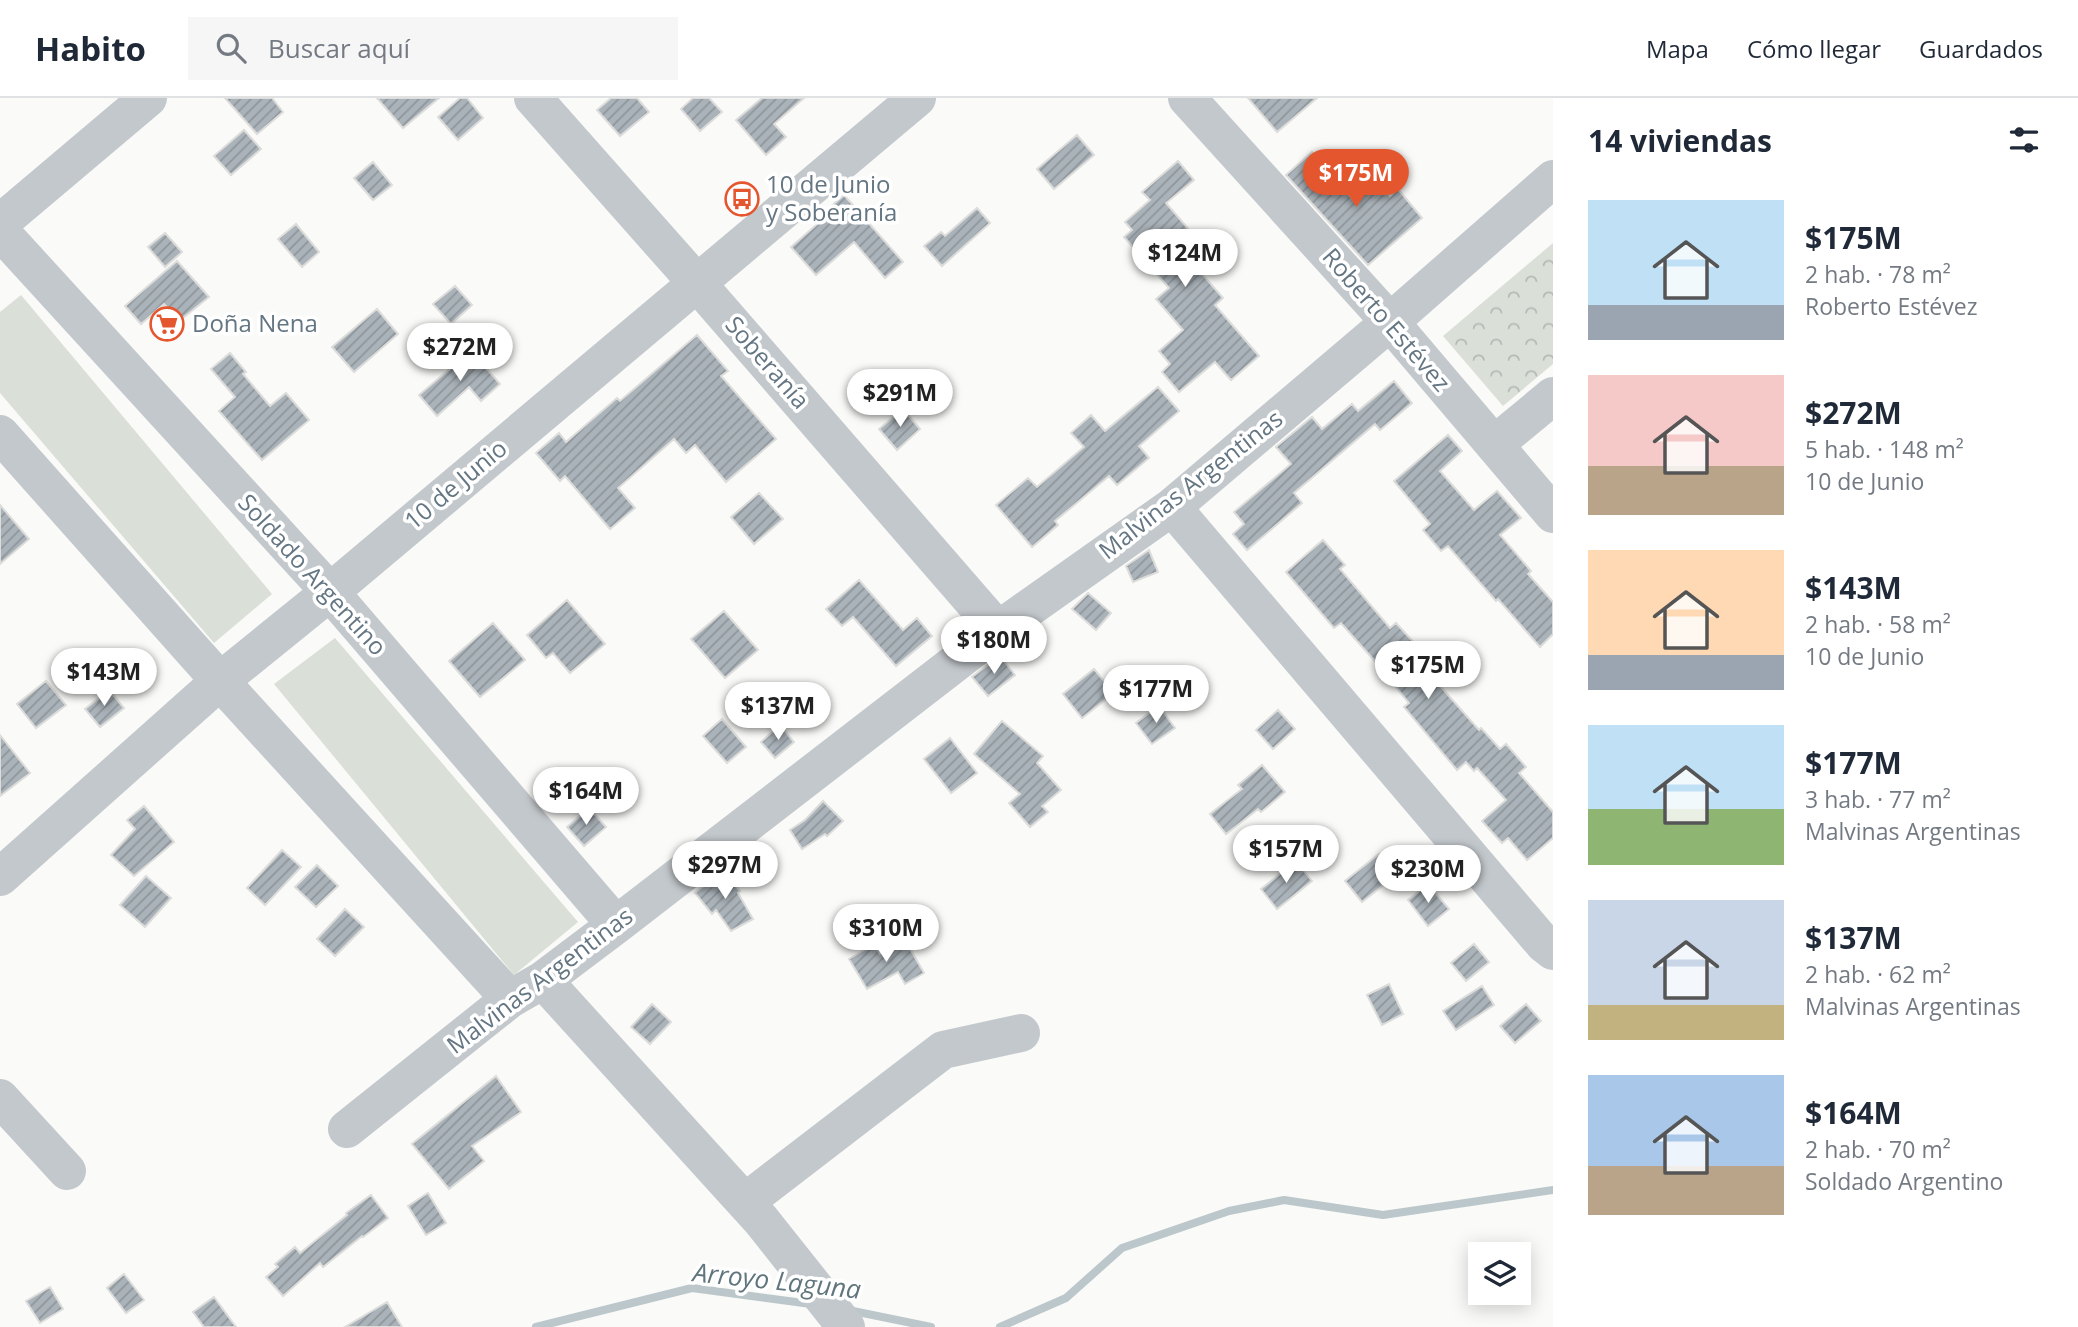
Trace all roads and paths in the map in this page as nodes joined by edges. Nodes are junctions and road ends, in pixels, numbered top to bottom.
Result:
1 (148, 98) edge
2 (533, 98) edge
3 (917, 98) edge
4 (1187, 98) edge
5 (1553, 179) edge
6 (0, 223) edge
7 (0, 232) edge
8 (696, 282) junction
9 (1390, 322) junction
10 (1553, 396) edge
11 (0, 434) edge
12 (1495, 444) junction
13 (1172, 507) junction
14 (1553, 514) edge
15 (330, 592) junction
16 (998, 630) junction
17 (220, 681) junction
18 (0, 877) edge
19 (616, 925) junction
20 (1553, 951) edge
21 (543, 980) junction
22 (510, 999) junction
23 (1021, 1033) dead end
24 (0, 1098) edge
25 (347, 1129) dead end
26 (67, 1171) dead end
27 (753, 1211) junction
28 (846, 1327) edge

1 - 6 street
2 - 8 street, Soberanía
3 - 8 street, 10 de Junio
4 - 9 street, Roberto Estévez
5 - 9 street, Malvinas Argentinas
7 - 15 street, Soldado Argentino
8 - 15 street, 10 de Junio
8 - 16 street, Soberanía
9 - 12 street, Roberto Estévez
9 - 13 street, Malvinas Argentinas
10 - 12 street
11 - 17 street
12 - 14 street, Roberto Estévez
13 - 16 street, Malvinas Argentinas
13 - 20 street
15 - 17 street, 10 de Junio
15 - 19 street, Soldado Argentino
16 - 19 street, Malvinas Argentinas
17 - 18 street, 10 de Junio
17 - 22 street
19 - 21 street, Malvinas Argentinas
21 - 22 street, Malvinas Argentinas
21 - 27 street
22 - 25 street, Malvinas Argentinas
23 - 27 street
24 - 26 street
27 - 28 street

